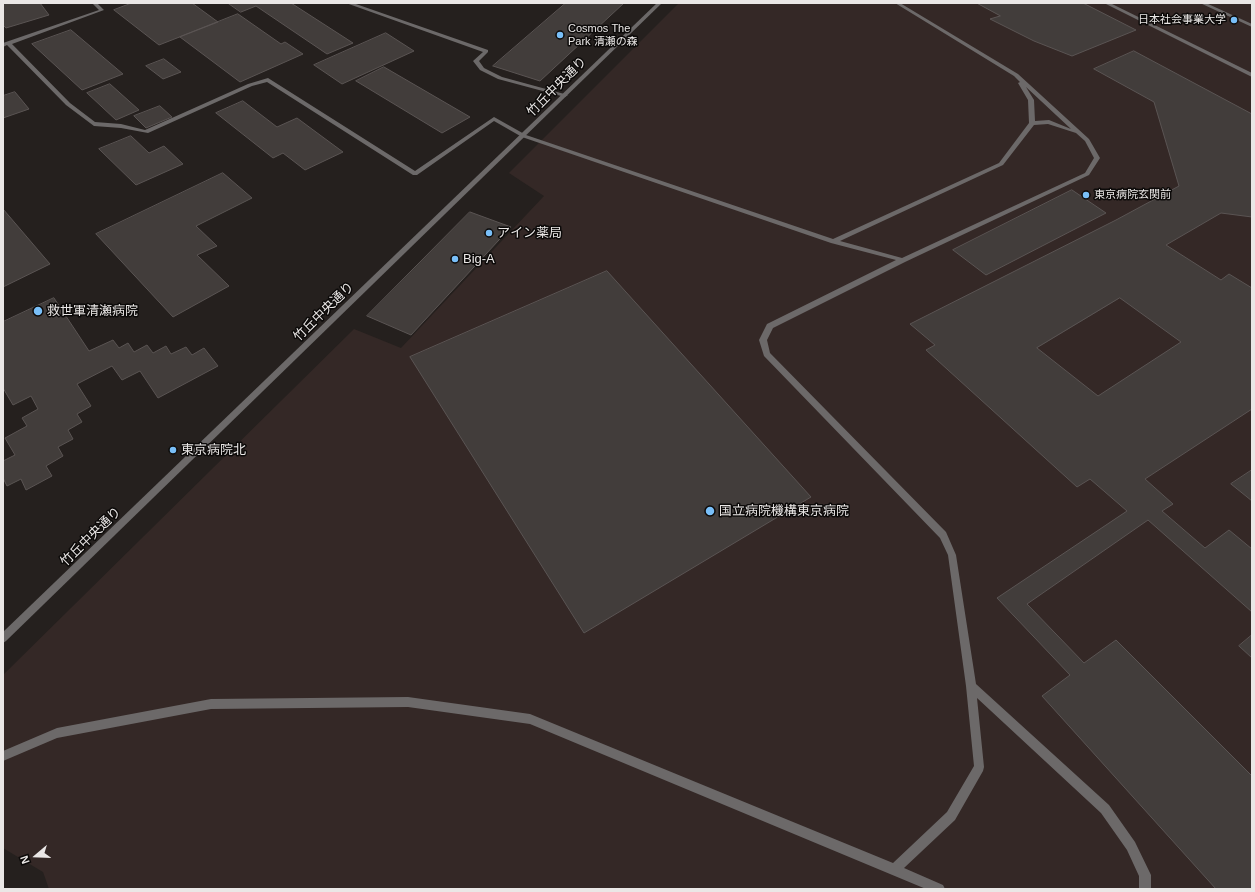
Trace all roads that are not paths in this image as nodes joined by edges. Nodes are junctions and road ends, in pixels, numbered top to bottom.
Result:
1 (94, 3) edge
2 (348, 3) edge
3 (660, 3) edge
4 (897, 3) edge
5 (1106, 3) edge
6 (1202, 3) edge
7 (1252, 26) edge
8 (6, 44) edge
9 (1016, 75) junction
10 (1252, 75) edge
11 (565, 95) junction
12 (1032, 123) junction
13 (524, 136) junction
14 (1087, 140) junction
15 (833, 242) junction
16 (903, 260) junction
17 (3, 638) edge
18 (971, 686) junction
19 (3, 756) edge
20 (894, 869) junction
21 (939, 889) edge
22 (1145, 889) edge

1 - 8 street
2 - 11 street
3 - 11 street, 竹丘中央通り
4 - 9 street
5 - 10 street
6 - 7 street
8 - 13 street
9 - 12 street
9 - 14 street
11 - 13 street, 竹丘中央通り
12 - 14 street
12 - 15 street
13 - 15 street
13 - 17 street, 竹丘中央通り
14 - 16 street
15 - 16 street
16 - 18 street
18 - 20 street
18 - 22 street
19 - 20 street
20 - 21 street

